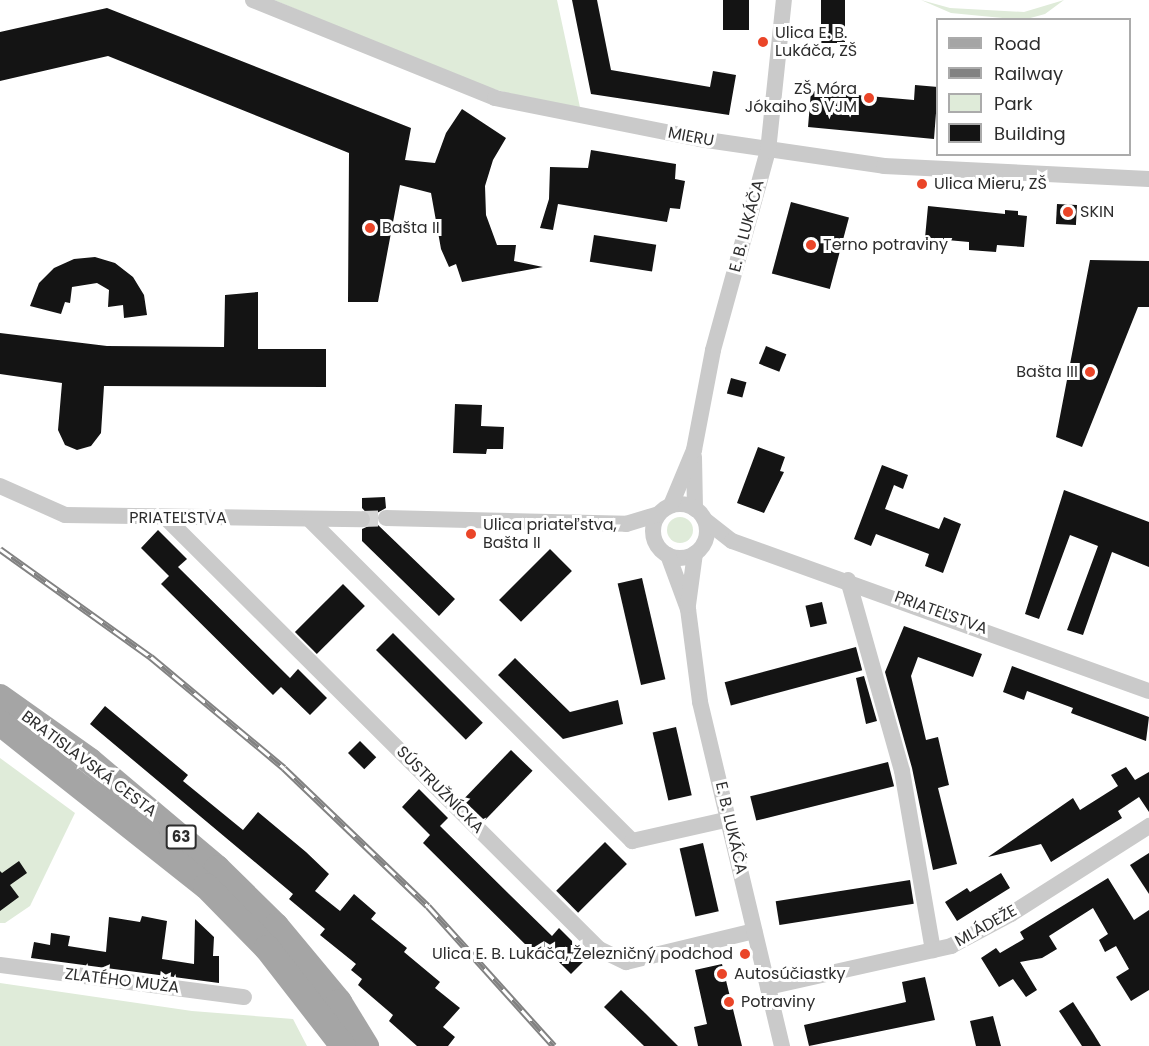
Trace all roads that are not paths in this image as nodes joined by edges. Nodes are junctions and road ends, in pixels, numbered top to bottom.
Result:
1 (253, 0) edge
2 (784, 0) edge
3 (768, 151) junction
4 (1149, 179) edge
5 (694, 450) junction
6 (0, 486) edge
7 (665, 509) junction
8 (700, 514) junction
9 (165, 517) junction
10 (386, 518) tunnel mouth
11 (362, 519) tunnel mouth
12 (310, 520) junction
13 (626, 524) junction
14 (732, 541) junction
15 (655, 543) junction
16 (697, 552) junction
17 (668, 555) junction
18 (848, 580) junction
19 (688, 609) junction
20 (1149, 691) edge
21 (0, 698) edge
22 (0, 723) edge
23 (730, 819) junction
24 (1149, 826) edge
25 (754, 931) junction
26 (933, 950) junction
27 (0, 965) edge
28 (768, 987) junction
29 (244, 997) dead end
30 (343, 1046) edge
31 (366, 1046) edge
32 (782, 1046) edge

1 - 3 street, MIERU
2 - 3 street, E. B. LUKÁČA
3 - 4 street, MIERU
3 - 5 street, E. B. LUKÁČA
5 - 7 street, E. B. LUKÁČA
5 - 8 street, E. B. LUKÁČA
6 - 9 street, PRIATEĽSTVA
7 - 8 street
7 - 13 street
7 - 15 street
8 - 14 street, PRIATEĽSTVA
8 - 16 street
9 - 12 street, PRIATEĽSTVA
9 - 25 street, SÚSTRUŽNÍCKA
10 - 13 street
11 - 12 street, PRIATEĽSTVA
12 - 23 street
13 - 15 street
14 - 16 street
14 - 18 street, PRIATEĽSTVA
15 - 17 street
16 - 17 street
16 - 19 street, E. B. LUKÁČA
17 - 19 street, E. B. LUKÁČA
18 - 20 street, PRIATEĽSTVA
18 - 26 street
19 - 23 street, E. B. LUKÁČA
21 - 31 main road, BRATISLAVSKÁ CESTA / 63
22 - 30 main road, BRATISLAVSKÁ CESTA / 63
23 - 25 street, E. B. LUKÁČA
24 - 26 street, MLÁDEŽE
25 - 28 street, E. B. LUKÁČA
26 - 28 street, MLÁDEŽE
27 - 29 street, ZLATÉHO MUŽA
28 - 32 street, E. B. LUKÁČA

